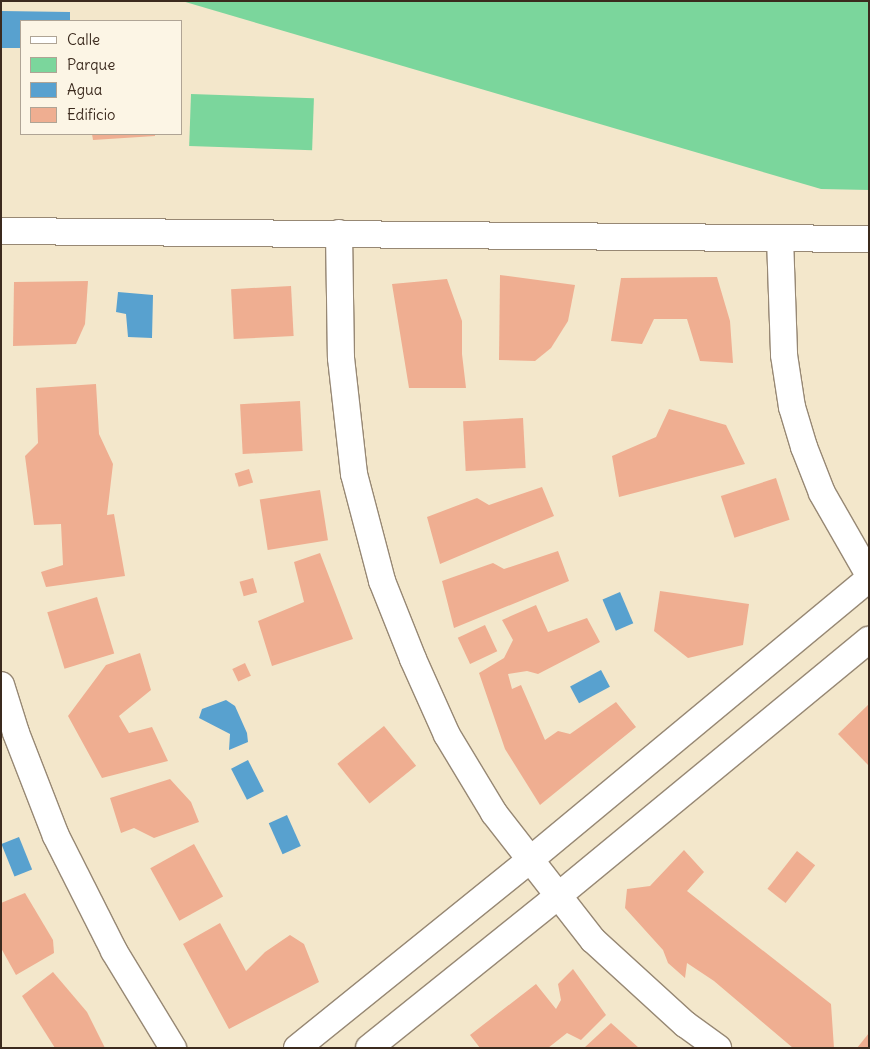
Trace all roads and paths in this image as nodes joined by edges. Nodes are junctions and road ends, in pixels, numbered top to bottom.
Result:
1 (1, 231) edge
2 (339, 233) junction
3 (780, 238) junction
4 (869, 239) edge
5 (869, 575) edge
6 (869, 579) edge
7 (869, 640) edge
8 (1, 685) edge
9 (8, 736) edge
10 (530, 860) junction
11 (558, 896) junction
12 (174, 1048) edge
13 (297, 1048) edge
14 (369, 1048) edge
15 (718, 1048) edge

1 - 2 street
2 - 3 street
2 - 10 street
3 - 4 street
3 - 5 street
6 - 10 street
7 - 11 street
8 - 9 street
9 - 12 street
10 - 11 street
10 - 13 street
11 - 14 street
11 - 15 street

